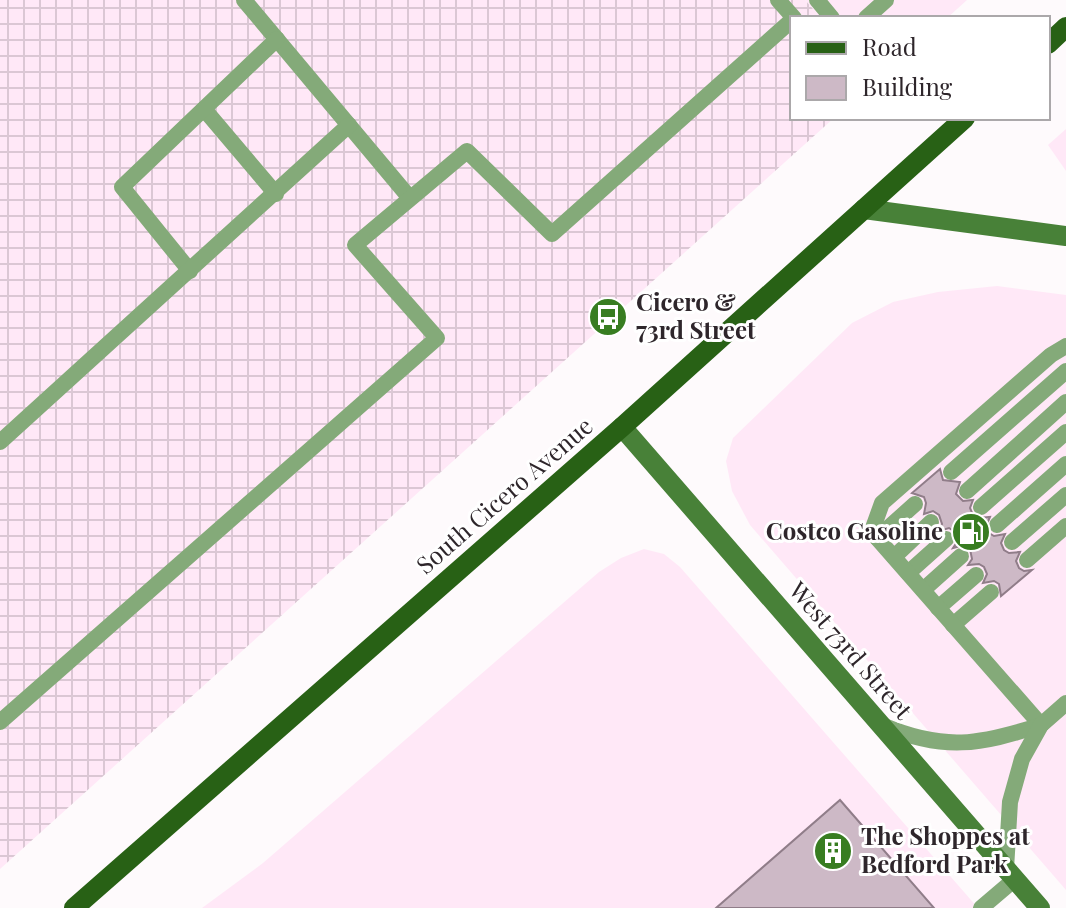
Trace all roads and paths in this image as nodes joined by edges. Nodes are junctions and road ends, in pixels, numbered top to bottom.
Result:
1 (244, 0) edge
2 (778, 0) edge
3 (817, 0) edge
4 (886, 0) edge
5 (791, 16) edge
6 (830, 16) edge
7 (868, 16) edge
8 (790, 22) edge
9 (1066, 27) edge
10 (277, 39) junction
11 (1050, 42) edge
12 (204, 109) junction
13 (963, 120) edge
14 (349, 125) junction
15 (276, 194) junction
16 (409, 197) junction
17 (864, 209) junction
18 (1066, 236) edge
19 (190, 271) junction
20 (1066, 346) edge
21 (1066, 371) edge
22 (1066, 402) edge
23 (622, 427) junction
24 (1066, 432) edge
25 (0, 442) edge
26 (1066, 464) edge
27 (951, 472) dead end
28 (967, 491) dead end
29 (1066, 495) edge
30 (915, 504) dead end
31 (981, 507) dead end
32 (931, 522) dead end
33 (997, 525) dead end
34 (1066, 526) edge
35 (877, 538) junction
36 (946, 539) dead end
37 (1012, 542) dead end
38 (961, 556) dead end
39 (894, 557) junction
40 (1027, 560) dead end
41 (908, 573) junction
42 (976, 575) dead end
43 (923, 590) junction
44 (991, 592) dead end
45 (938, 608) junction
46 (953, 625) junction
47 (1066, 703) edge
48 (0, 722) edge
49 (880, 724) junction
50 (1041, 725) junction
51 (1010, 874) junction
52 (74, 908) edge
53 (981, 908) edge
54 (1040, 908) edge

1 - 10 lane
2 - 5 lane
3 - 6 lane
4 - 7 lane
8 - 16 lane
9 - 11 main road
10 - 12 lane
10 - 14 lane
12 - 15 lane
12 - 19 lane
13 - 17 main road, South Cicero Avenue
14 - 15 lane
14 - 16 lane
15 - 19 lane
16 - 48 lane
17 - 18 street
17 - 23 main road, South Cicero Avenue
19 - 25 lane
20 - 35 lane
21 - 27 lane
22 - 28 lane
23 - 49 street, West 73rd Street
23 - 52 main road, South Cicero Avenue
24 - 31 lane
26 - 33 lane
29 - 37 lane
30 - 35 lane
32 - 39 lane
34 - 40 lane
35 - 39 lane
36 - 41 lane
38 - 43 lane
39 - 41 lane
41 - 43 lane
42 - 45 lane
43 - 45 lane
44 - 46 lane
45 - 46 lane
46 - 50 lane
47 - 50 lane
49 - 50 lane
49 - 51 street, West 73rd Street
50 - 51 lane
51 - 53 lane
51 - 54 street, West 73rd Street

